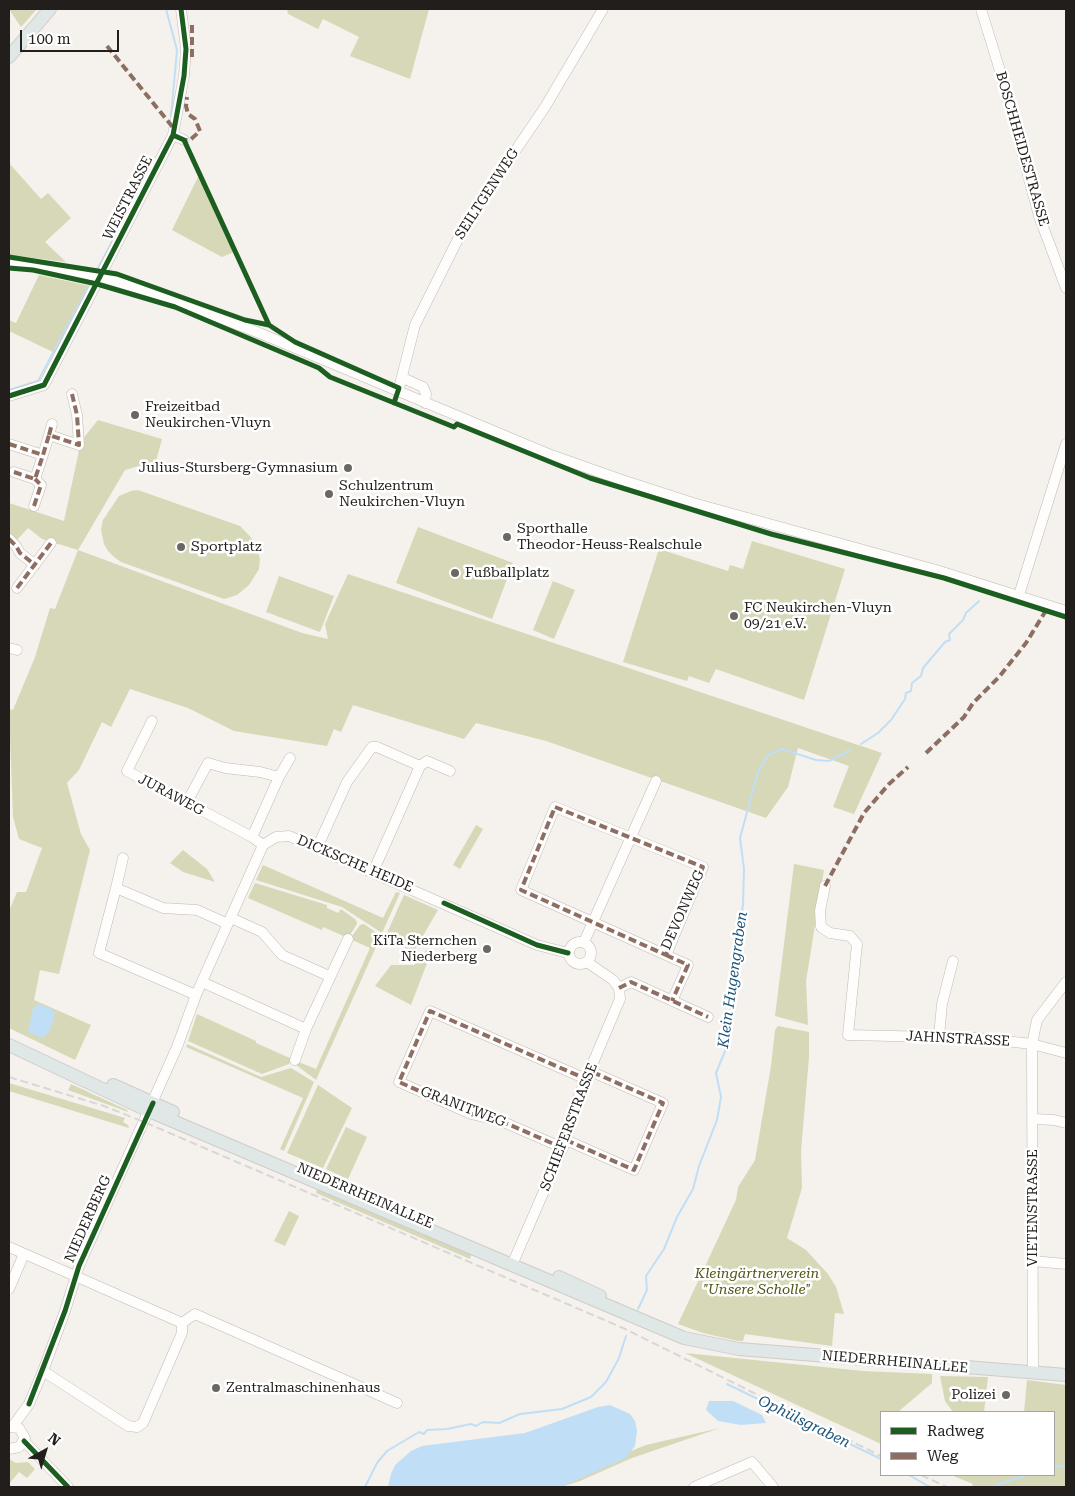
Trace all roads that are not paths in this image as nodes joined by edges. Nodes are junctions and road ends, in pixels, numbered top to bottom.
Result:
1 (50, 9) edge
2 (180, 9) edge
3 (603, 9) edge
4 (981, 9) edge
5 (9, 57) edge
6 (173, 135) junction
7 (184, 140) dead end
8 (9, 262) edge
9 (101, 277) junction
10 (1066, 288) edge
11 (403, 378) junction
12 (398, 392) junction
13 (72, 394) dead end
14 (9, 396) edge
15 (425, 403) junction
16 (52, 424) dead end
17 (49, 435) junction
18 (9, 444) edge
19 (1066, 444) edge
20 (43, 455) junction
21 (14, 472) dead end
22 (35, 479) junction
23 (34, 506) dead end
24 (9, 540) edge
25 (51, 543) dead end
26 (35, 566) junction
27 (17, 588) dead end
28 (1019, 595) junction
29 (1066, 611) edge
30 (152, 722) dead end
31 (290, 758) dead end
32 (420, 766) junction
33 (450, 771) dead end
34 (279, 777) junction
35 (656, 780) dead end
36 (186, 804) junction
37 (631, 836) junction
38 (252, 837) junction
39 (263, 845) junction
40 (317, 848) junction
41 (123, 858) dead end
42 (373, 872) junction
43 (825, 886) dead end
44 (116, 888) junction
45 (229, 921) junction
46 (593, 923) junction
47 (348, 939) dead end
48 (584, 942) junction
49 (568, 953) junction
50 (666, 955) junction
51 (953, 961) dead end
52 (587, 962) junction
53 (329, 976) junction
54 (202, 982) junction
55 (1066, 982) edge
56 (619, 988) junction
57 (196, 995) junction
58 (672, 1001) junction
59 (708, 1017) dead end
60 (306, 1029) junction
61 (939, 1036) junction
62 (9, 1038) edge
63 (1032, 1044) junction
64 (9, 1045) edge
65 (1066, 1053) edge
66 (294, 1060) dead end
67 (588, 1075) junction
68 (151, 1107) junction
69 (1034, 1119) junction
70 (1066, 1123) edge
71 (565, 1144) junction
72 (9, 1247) edge
73 (24, 1254) junction
74 (1033, 1261) junction
75 (514, 1262) junction
76 (1066, 1264) edge
77 (76, 1276) junction
78 (9, 1289) edge
79 (182, 1324) junction
80 (43, 1371) junction
81 (1033, 1373) junction
82 (1066, 1375) edge
83 (397, 1403) dead end
84 (15, 1427) edge
85 (15, 1448) edge
86 (68, 1487) edge
87 (694, 1487) edge
88 (773, 1487) edge

1 - 5 main road
2 - 6 street, WEISTRASSE
3 - 11 street, SEILTGENWEG
4 - 10 street, BOSCHHEIDESTRASSE
6 - 7 street
6 - 9 street, WEISTRASSE
8 - 9 street
9 - 12 street
9 - 14 street, WEISTRASSE
11 - 12 street, SEILTGENWEG
11 - 15 street
12 - 15 street
13 - 17 street
15 - 28 street
16 - 17 street
17 - 20 street
18 - 20 street
19 - 28 street
20 - 22 street
21 - 22 street
22 - 23 street
24 - 26 street
25 - 26 street
26 - 27 street
28 - 29 street
30 - 36 street, JURAWEG
31 - 34 street
32 - 33 street
32 - 40 street
32 - 42 street
34 - 36 street
34 - 38 street
35 - 37 street
36 - 38 street, JURAWEG
37 - 46 street
37 - 46 street, DEVONWEG
37 - 50 street, DEVONWEG
38 - 39 street, JURAWEG
39 - 40 street, DICKSCHE HEIDE
39 - 45 street
40 - 42 street, DICKSCHE HEIDE
41 - 44 street
42 - 49 street, DICKSCHE HEIDE
43 - 61 street, JAHNSTRASSE
44 - 45 street
44 - 57 street
45 - 53 street
45 - 54 street
46 - 48 street
46 - 50 street, DEVONWEG
47 - 53 street
48 - 49 street
48 - 52 street
49 - 52 street, DICKSCHE HEIDE
50 - 58 street
51 - 61 street
52 - 56 street
53 - 60 street
54 - 57 street
54 - 60 street
55 - 63 street, VIETENSTRASSE
56 - 58 street
56 - 67 street, SCHIEFERSTRASSE
57 - 68 street
58 - 59 street
60 - 66 street
61 - 63 street, JAHNSTRASSE
62 - 68 main road, NIEDERRHEINALLEE
63 - 65 street, JAHNSTRASSE
63 - 69 street, VIETENSTRASSE
64 - 68 main road, NIEDERRHEINALLEE
67 - 71 street, SCHIEFERSTRASSE
67 - 71 street
67 - 71 street, GRANITWEG
68 - 75 main road, NIEDERRHEINALLEE
68 - 77 street, NIEDERBERG
69 - 70 street
69 - 74 street, VIETENSTRASSE
71 - 75 street, SCHIEFERSTRASSE
72 - 73 street
73 - 77 street
73 - 78 street
74 - 76 street
74 - 81 street, VIETENSTRASSE
75 - 81 main road, NIEDERRHEINALLEE
77 - 79 street
77 - 80 street, NIEDERBERG
79 - 80 street
79 - 83 street
80 - 84 street, NIEDERBERG
81 - 82 main road, NIEDERRHEINALLEE
84 - 85 street
85 - 86 street
87 - 88 street

